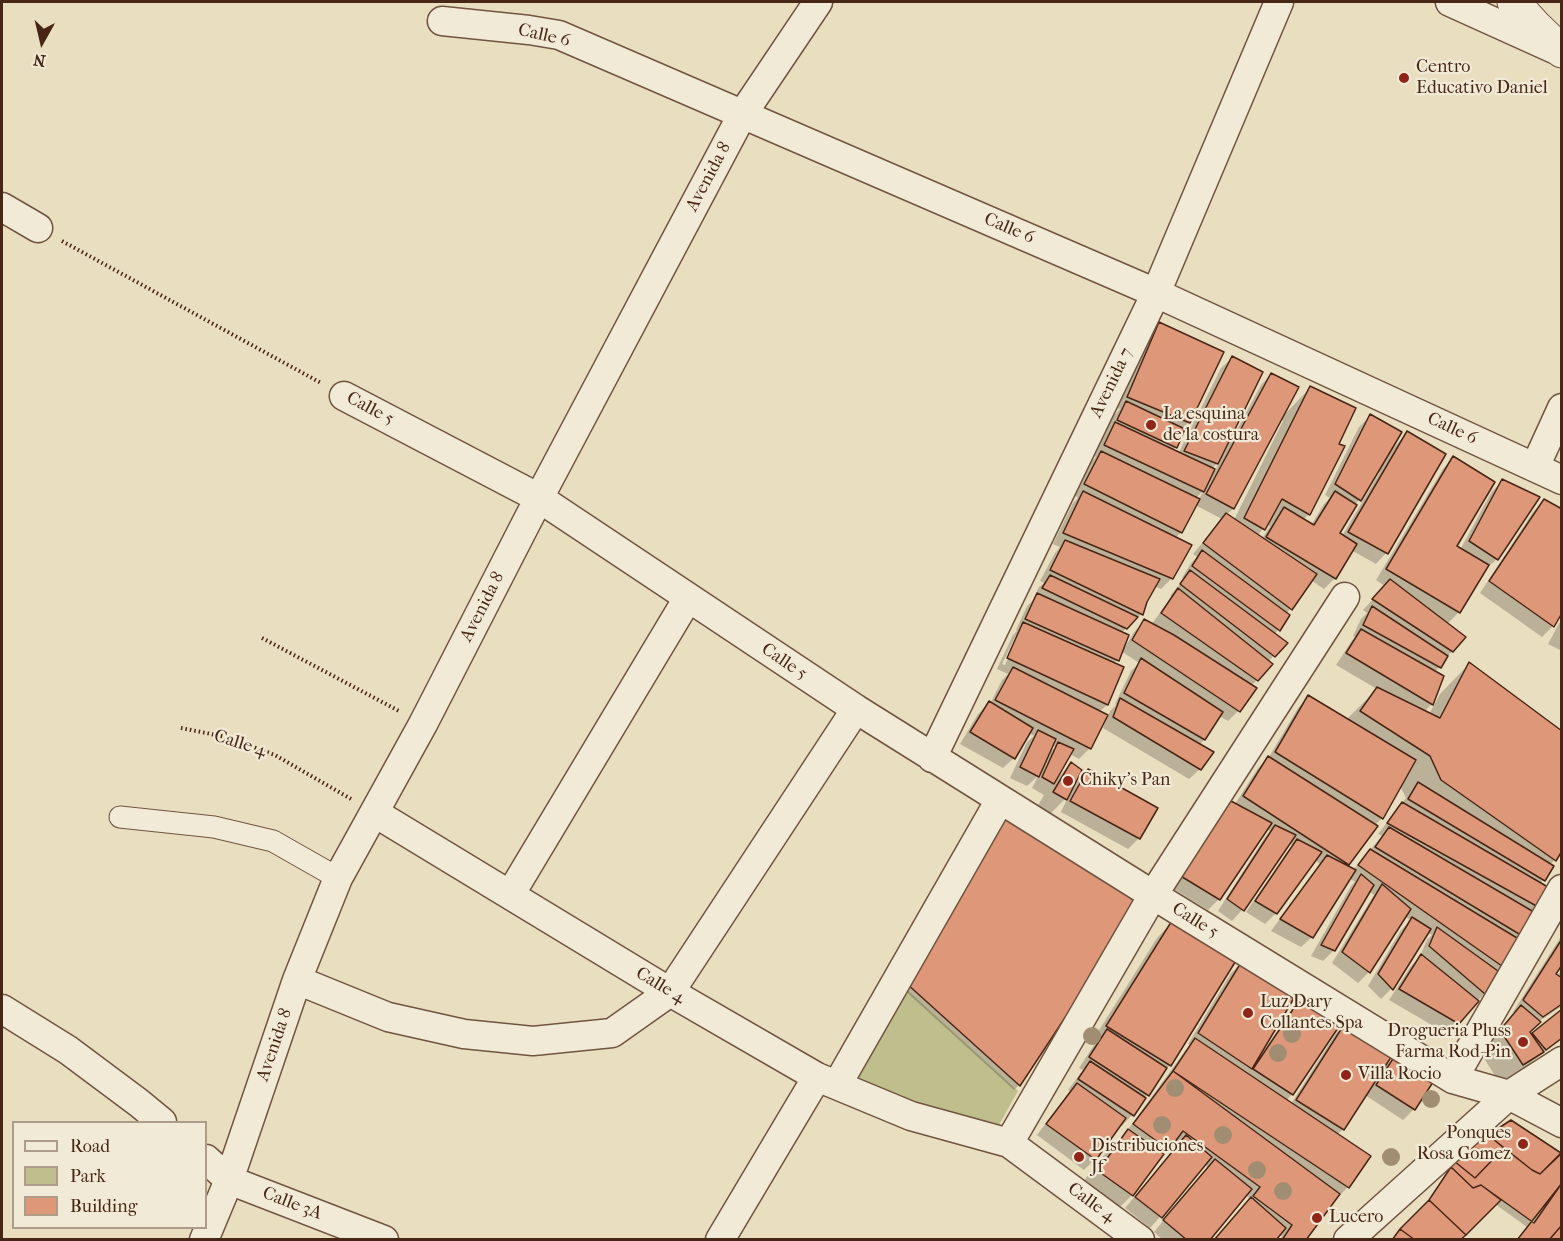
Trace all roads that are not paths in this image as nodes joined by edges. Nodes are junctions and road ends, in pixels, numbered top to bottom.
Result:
1 (818, 2) edge
2 (1279, 2) edge
3 (1450, 2) edge
4 (1514, 2) edge
5 (442, 21) dead end
6 (1562, 52) edge
7 (742, 115) junction
8 (2, 207) edge
9 (38, 228) road end
10 (1156, 292) junction
11 (344, 396) road end
12 (1562, 408) edge
13 (1535, 467) junction
14 (1562, 480) edge
15 (539, 498) junction
16 (1345, 597) dead end
17 (688, 598) junction
18 (856, 709) junction
19 (932, 758) junction
20 (1000, 800) junction
21 (375, 813) junction
22 (120, 817) dead end
23 (338, 878) junction
24 (1562, 889) edge
25 (510, 895) junction
26 (1153, 895) junction
27 (297, 980) junction
28 (670, 992) junction
29 (2, 1009) edge
30 (1562, 1061) edge
31 (1453, 1079) junction
32 (827, 1081) junction
33 (1509, 1095) junction
34 (161, 1121) edge
35 (1562, 1123) edge
36 (1009, 1143) junction
37 (207, 1161) edge
38 (229, 1180) junction
39 (204, 1239) edge
40 (384, 1239) edge
41 (720, 1239) edge
42 (1140, 1239) edge
43 (1348, 1239) edge

1 - 7 street, Avenida 8
2 - 10 street, Avenida 7
3 - 6 street
4 - 6 street
5 - 7 street, Calle 6
7 - 10 street, Calle 6
7 - 15 street, Avenida 8
8 - 9 street
10 - 13 street, Calle 6
10 - 19 street, Avenida 7
11 - 15 street, Calle 5
12 - 13 street
13 - 14 street, Calle 6
15 - 17 street, Calle 5
15 - 21 street, Avenida 8
16 - 26 street
17 - 18 street, Calle 5
17 - 25 street
18 - 19 street, Calle 5
18 - 28 street
19 - 20 street, Calle 5
20 - 26 street, Calle 5
20 - 32 street
21 - 23 street, Avenida 8
21 - 25 street, Calle 4
22 - 23 street
23 - 27 street, Avenida 8
24 - 31 street
25 - 28 street, Calle 4
26 - 31 street, Calle 5
26 - 36 street
27 - 28 street
27 - 38 street, Avenida 8
28 - 32 street, Calle 4
29 - 34 street
30 - 33 street
31 - 33 street, Calle 5
32 - 36 street, Calle 4
32 - 41 street
33 - 35 street, Calle 5
33 - 43 street
36 - 42 street, Calle 4
37 - 38 street, Calle 3A
38 - 39 street, Avenida 8
38 - 40 street, Calle 3A

